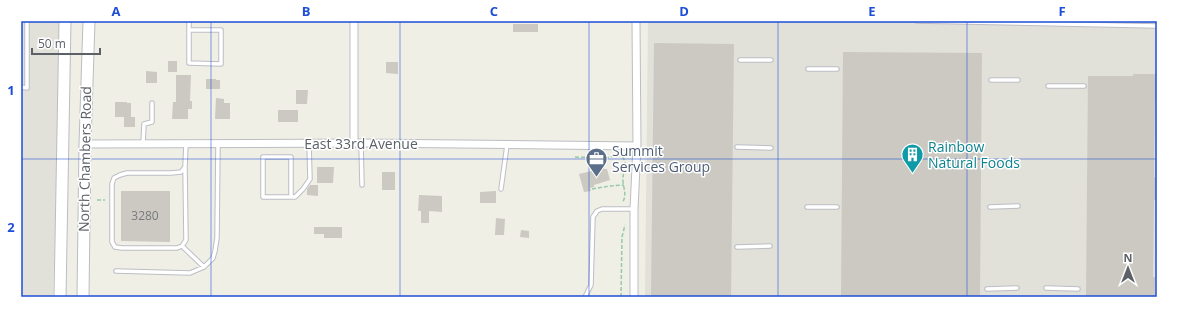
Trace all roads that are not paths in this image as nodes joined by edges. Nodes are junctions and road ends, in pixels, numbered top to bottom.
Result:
1 (27, 21) edge
2 (65, 21) edge
3 (89, 21) edge
4 (190, 21) edge
5 (354, 21) edge
6 (636, 21) edge
7 (917, 21) edge
8 (1049, 22) edge
9 (1157, 26) edge
10 (21, 30) edge
11 (27, 30) junction
12 (189, 30) junction
13 (740, 60) dead end
14 (771, 60) dead end
15 (808, 69) dead end
16 (837, 69) dead end
17 (991, 80) dead end
18 (1018, 80) dead end
19 (1048, 86) dead end
20 (1084, 86) dead end
21 (21, 87) edge
22 (152, 103) dead end
23 (358, 143) junction
24 (85, 144) junction
25 (186, 144) junction
26 (218, 144) junction
27 (309, 144) junction
28 (143, 145) junction
29 (507, 145) junction
30 (637, 146) junction
31 (737, 147) dead end
32 (771, 148) dead end
33 (186, 167) junction
34 (362, 185) dead end
35 (501, 189) dead end
36 (291, 197) junction
37 (1018, 206) dead end
38 (807, 207) dead end
39 (837, 207) dead end
40 (990, 207) dead end
41 (634, 210) junction
42 (182, 246) junction
43 (737, 246) dead end
44 (770, 246) dead end
45 (204, 267) junction
46 (116, 271) dead end
47 (1017, 288) dead end
48 (1046, 288) dead end
49 (987, 289) dead end
50 (1078, 289) dead end
51 (60, 297) edge
52 (83, 297) edge
53 (585, 297) edge
54 (634, 297) edge

1 - 11 lane
2 - 51 main road, North Chambers Road
3 - 24 main road, North Chambers Road
4 - 12 lane
5 - 23 street
6 - 30 street
7 - 8 lane
8 - 9 lane
10 - 11 lane
11 - 21 lane
12 - 12 lane
13 - 14 lane
15 - 16 lane
17 - 18 lane
19 - 20 lane
22 - 28 lane
23 - 27 street, East 33rd Avenue
23 - 29 street, East 33rd Avenue
23 - 34 lane
24 - 28 street, East 33rd Avenue
24 - 52 main road, North Chambers Road
25 - 26 street, East 33rd Avenue
25 - 28 street, East 33rd Avenue
25 - 33 lane
26 - 27 street, East 33rd Avenue
26 - 45 lane
27 - 36 lane
29 - 30 street, East 33rd Avenue
29 - 35 lane
30 - 41 street
31 - 32 lane
33 - 42 lane
33 - 42 lane
36 - 36 lane
37 - 40 lane
38 - 39 lane
41 - 53 lane
41 - 54 street
42 - 45 lane
43 - 44 lane
45 - 46 lane
47 - 49 lane
48 - 50 lane

